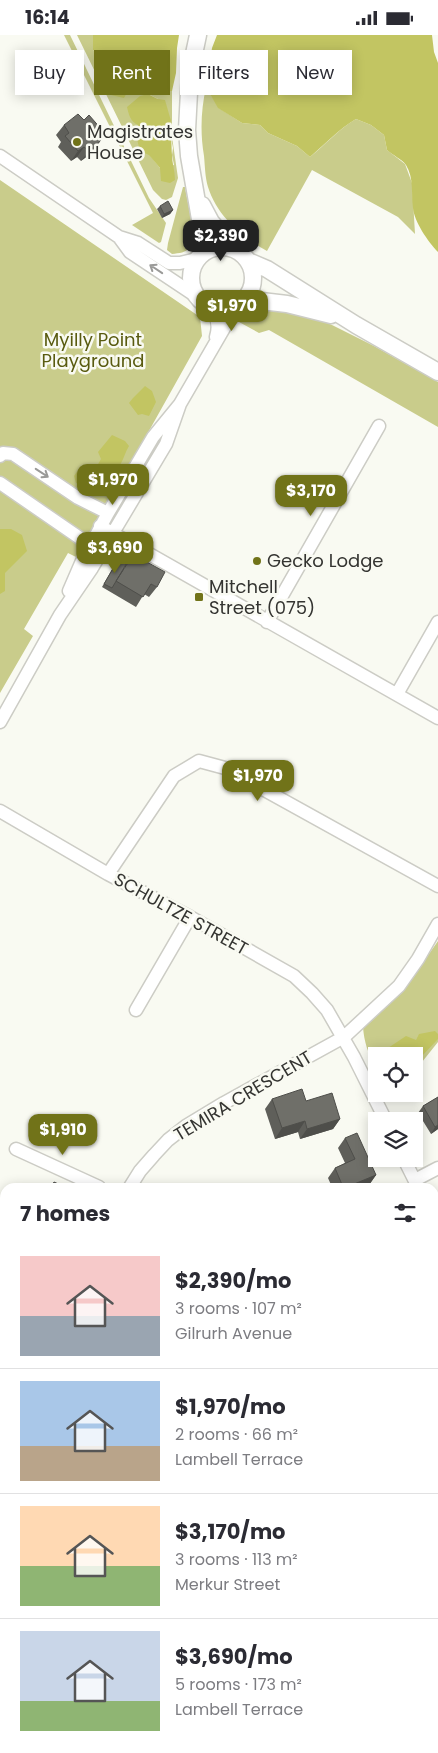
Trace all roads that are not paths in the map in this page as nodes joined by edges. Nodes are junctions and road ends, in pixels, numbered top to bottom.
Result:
1 (198, 35) edge
2 (0, 156) edge
3 (193, 185) junction
4 (119, 237) junction
5 (234, 249) junction
6 (199, 256) junction
7 (248, 261) junction
8 (202, 301) junction
9 (241, 301) junction
10 (356, 325) junction
11 (212, 346) junction
12 (438, 372) edge
13 (180, 404) junction
14 (379, 426) dead end
15 (0, 456) edge
16 (0, 483) edge
17 (108, 513) junction
18 (100, 526) junction
19 (113, 533) junction
20 (90, 545) junction
21 (60, 615) junction
22 (267, 622) junction
23 (438, 622) edge
24 (397, 694) junction
25 (438, 718) edge
26 (0, 722) edge
27 (0, 811) edge
28 (108, 874) junction
29 (438, 886) edge
30 (190, 917) junction
31 (438, 924) edge
32 (136, 1009) dead end
33 (344, 1037) junction
34 (382, 1112) edge
35 (16, 1149) dead end
36 (408, 1167) edge
37 (438, 1168) edge
38 (90, 1183) edge
39 (132, 1183) edge
40 (416, 1183) edge

1 - 3 street
2 - 4 street
3 - 5 street
3 - 6 street
4 - 6 street
8 -> 4 street
5 - 6 street
5 - 7 street
6 - 8 street
7 - 9 street
7 - 10 street
8 - 9 street
8 - 11 street
9 - 10 street
9 - 11 street
10 - 12 street
11 - 13 street
13 - 17 street
13 - 19 street
14 - 22 street
15 -> 17 street
16 - 20 street
17 - 18 street
18 - 19 street
18 - 20 street
19 - 21 street
19 - 22 street
20 - 21 street
21 - 26 street
22 - 24 street
23 - 24 street
24 - 25 street
27 - 28 street, SCHULTZE STREET
28 - 29 street
28 - 30 street, SCHULTZE STREET
30 - 32 street
30 - 33 street, SCHULTZE STREET
31 - 33 street, TEMIRA CRESCENT
33 - 34 street, SCHULTZE STREET
33 - 39 street, TEMIRA CRESCENT
35 - 38 street
36 - 40 street
37 - 40 street

